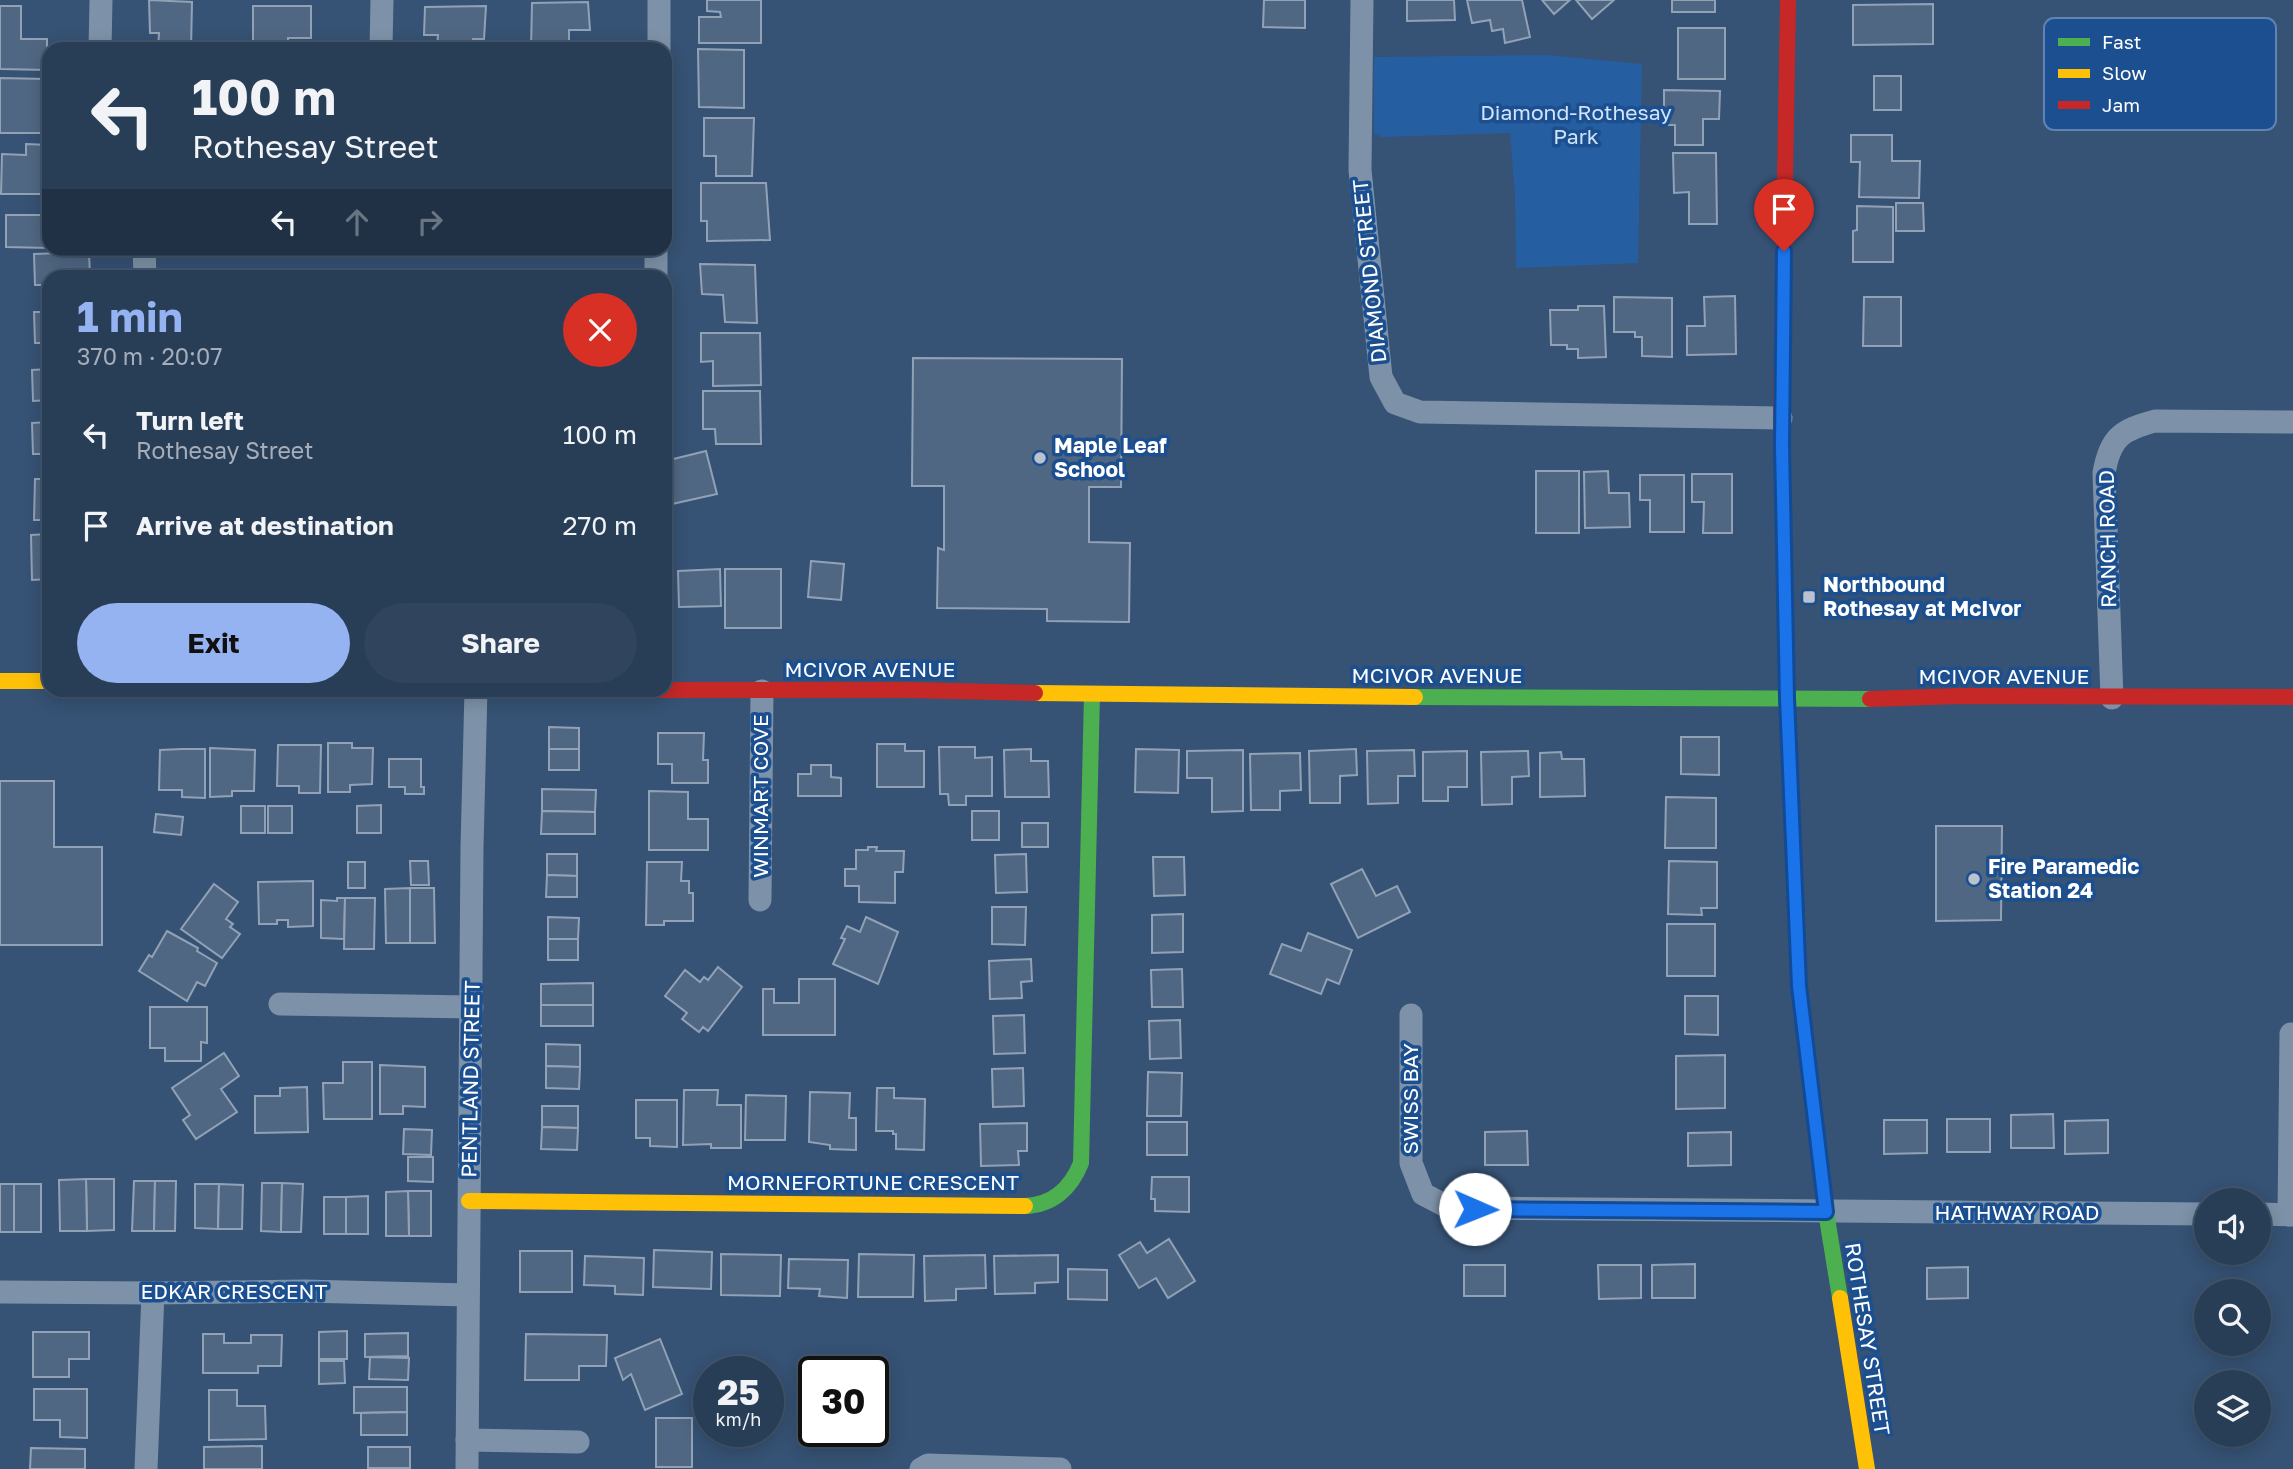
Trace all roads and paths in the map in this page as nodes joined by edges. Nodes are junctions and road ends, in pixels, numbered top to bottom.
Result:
1 (101, 0) edge
2 (382, 0) edge
3 (659, 0) edge
4 (1362, 0) edge
5 (1788, 0) edge
6 (100, 42) edge
7 (381, 42) edge
8 (659, 42) edge
9 (1781, 418) junction
10 (2293, 422) edge
11 (0, 681) edge
12 (42, 681) edge
13 (672, 691) edge
14 (762, 691) junction
15 (1092, 694) junction
16 (476, 697) edge
17 (2293, 697) edge
18 (1787, 698) junction
19 (2112, 698) junction
20 (760, 900) dead end
21 (280, 1004) dead end
22 (472, 1007) junction
23 (1411, 1015) dead end
24 (2291, 1034) edge
25 (469, 1201) junction
26 (1826, 1212) junction
27 (2194, 1214) edge
28 (2271, 1214) edge
29 (2291, 1215) edge
30 (0, 1292) edge
31 (153, 1293) junction
32 (468, 1295) junction
33 (467, 1440) junction
34 (578, 1441) dead end
35 (146, 1469) edge
36 (467, 1469) edge
37 (921, 1469) edge
38 (1060, 1469) edge
39 (1867, 1469) edge

1 - 6 street
2 - 7 street
3 - 8 street
4 - 9 street, DIAMOND STREET
5 - 9 street, ROTHESAY STREET
9 - 18 street, ROTHESAY STREET
10 - 19 street, RANCH ROAD
11 - 12 street
13 - 14 street, MCIVOR AVENUE
14 - 15 street, MCIVOR AVENUE
14 - 20 street, WINMART COVE
15 - 18 street, MCIVOR AVENUE
15 - 25 street, MORNEFORTUNE CRESCENT
16 - 22 street, PENTLAND STREET
17 - 19 street, MCIVOR AVENUE
18 - 19 street, MCIVOR AVENUE
18 - 26 street, ROTHESAY STREET
21 - 22 street
22 - 25 street, PENTLAND STREET
23 - 26 street, SWISS BAY
24 - 29 street
25 - 32 street, PENTLAND STREET
26 - 27 street, HATHWAY ROAD
26 - 39 street, ROTHESAY STREET
28 - 29 street
30 - 31 street, EDKAR CRESCENT
31 - 32 street, EDKAR CRESCENT
31 - 35 street
32 - 33 street, PENTLAND STREET
33 - 34 street
33 - 36 street, PENTLAND STREET
37 - 38 street

